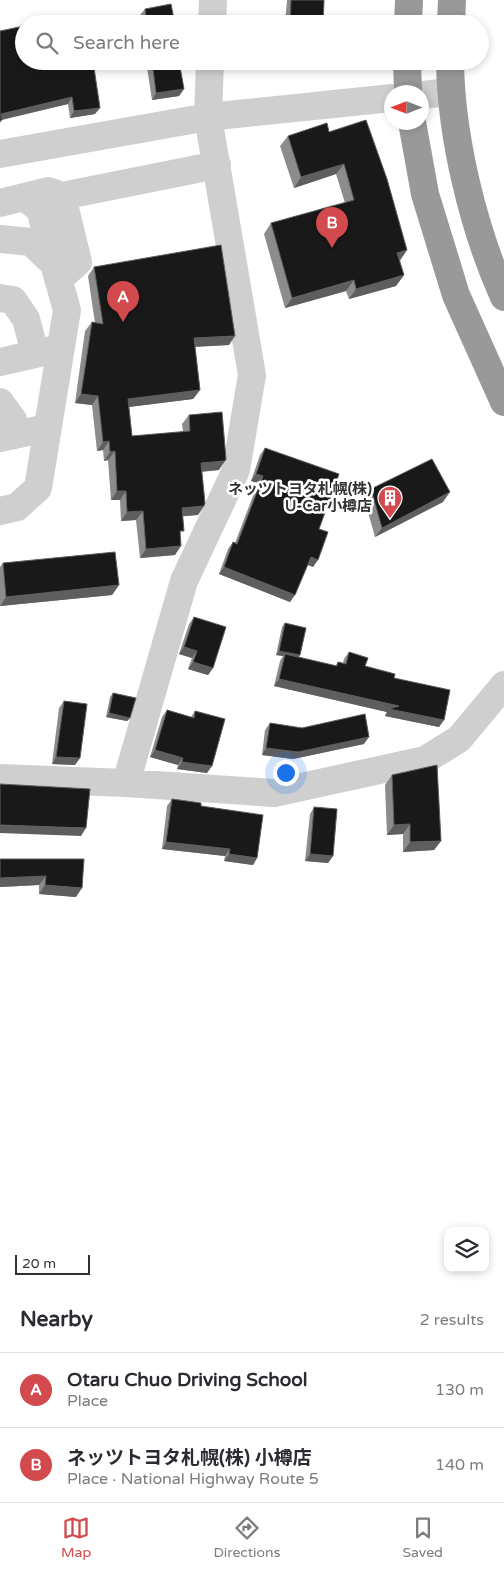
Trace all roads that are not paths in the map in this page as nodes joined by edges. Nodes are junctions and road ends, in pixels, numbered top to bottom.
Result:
1 (212, 0) edge
2 (409, 0) edge
3 (452, 0) edge
4 (212, 15) edge
5 (408, 15) edge
6 (451, 15) edge
7 (210, 70) edge
8 (407, 70) edge
9 (450, 70) edge
10 (408, 85) edge
11 (450, 92) junction
12 (429, 94) edge
13 (384, 99) edge
14 (208, 117) junction
15 (413, 130) edge
16 (0, 154) edge
17 (217, 165) junction
18 (62, 196) junction
19 (12, 200) edge
20 (0, 239) edge
21 (57, 272) junction
22 (504, 297) edge
23 (0, 298) edge
24 (48, 350) junction
25 (0, 362) edge
26 (0, 402) edge
27 (504, 402) edge
28 (47, 428) junction
29 (8, 436) edge
30 (0, 511) edge
31 (504, 685) edge
32 (0, 778) edge
33 (126, 782) junction

1 - 4 street
2 - 5 highway
3 - 6 highway
7 - 14 street
8 - 10 highway
9 - 11 highway
11 - 12 street
11 - 22 highway
13 - 14 street
14 - 16 street
14 - 17 street
15 - 27 highway
17 - 18 street
17 - 33 street
18 - 19 street
18 - 21 street
19 - 21 street
20 - 21 street
21 - 24 street
23 - 24 street
24 - 25 street
24 - 28 street
26 - 29 street
28 - 29 street
28 - 30 street
31 - 33 street
32 - 33 street

